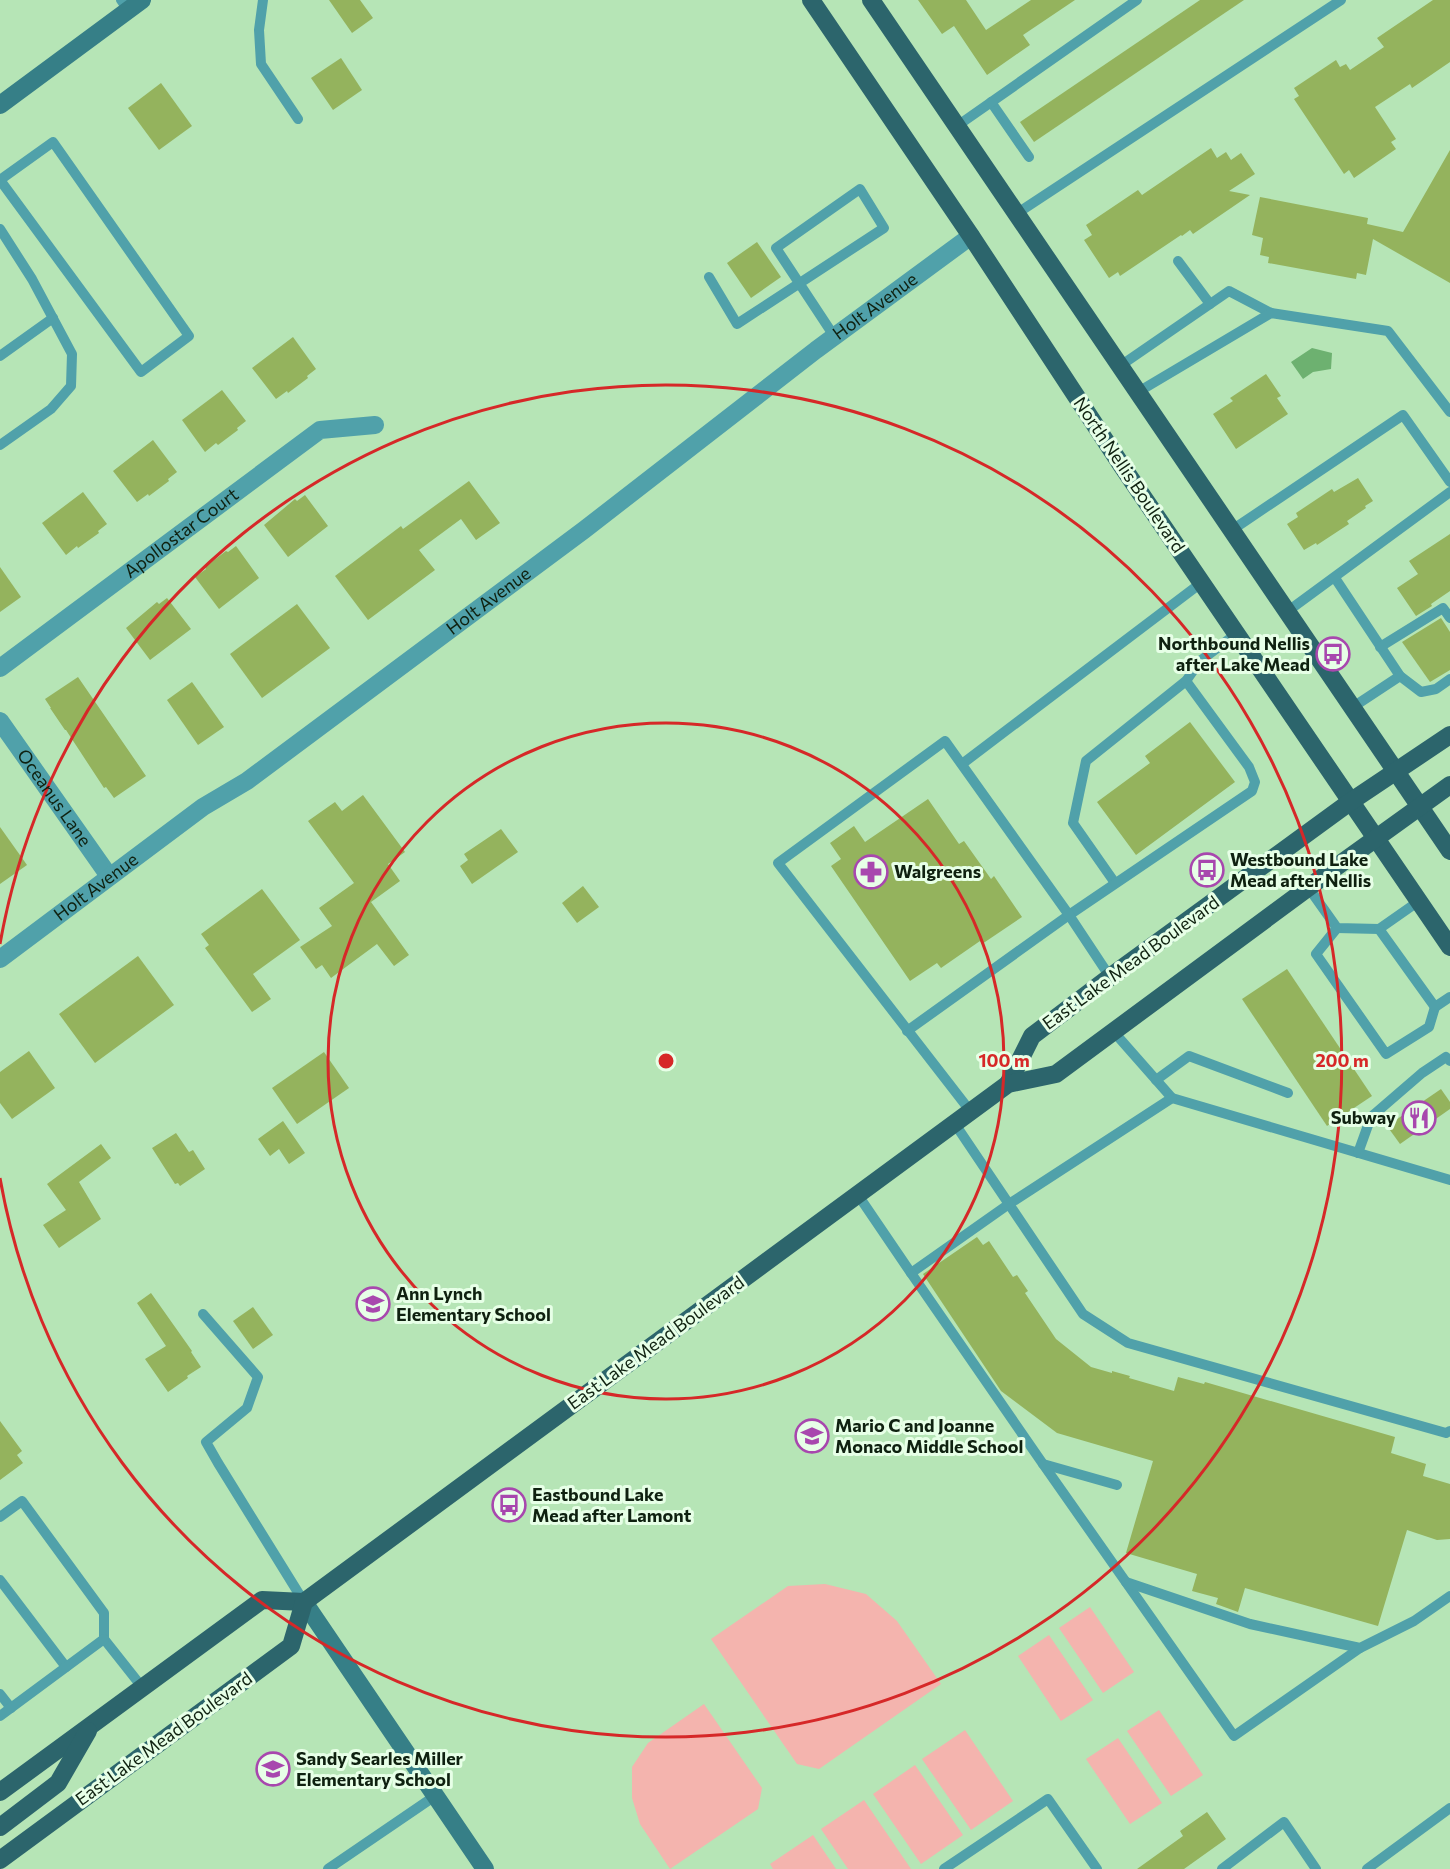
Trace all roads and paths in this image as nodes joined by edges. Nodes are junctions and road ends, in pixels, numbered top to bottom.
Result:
1 (263, 0) edge
2 (810, 0) edge
3 (871, 0) edge
4 (1137, 0) edge
5 (1341, 0) edge
6 (131, 3) edge
7 (991, 102) junction
8 (0, 105) edge
9 (298, 119) dead end
10 (957, 126) junction
11 (1029, 157) dead end
12 (0, 180) edge
13 (1016, 214) junction
14 (0, 229) edge
15 (971, 236) junction
16 (1178, 261) dead end
17 (709, 278) dead end
18 (800, 284) junction
19 (1210, 304) junction
20 (1271, 313) junction
21 (53, 318) junction
22 (834, 336) junction
23 (0, 356) edge
24 (1120, 366) junction
25 (1138, 392) junction
26 (1450, 412) edge
27 (375, 425) dead end
28 (0, 445) edge
29 (1450, 482) edge
30 (1450, 492) edge
31 (1232, 530) junction
32 (1335, 578) junction
33 (1202, 583) junction
34 (1288, 611) junction
35 (1450, 618) edge
36 (1236, 634) junction
37 (1380, 647) junction
38 (0, 668) edge
39 (1400, 676) junction
40 (1450, 679) edge
41 (1186, 681) junction
42 (1353, 707) junction
43 (0, 721) edge
44 (1450, 735) edge
45 (962, 764) junction
46 (1396, 771) junction
47 (1450, 785) edge
48 (1350, 802) junction
49 (1420, 806) junction
50 (1376, 838) junction
51 (1450, 851) edge
52 (109, 876) junction
53 (1115, 884) junction
54 (1308, 887) junction
55 (1419, 901) junction
56 (1069, 915) junction
57 (1337, 928) junction
58 (1378, 929) junction
59 (1450, 947) edge
60 (0, 959) edge
61 (1110, 977) junction
62 (1450, 997) edge
63 (1436, 1007) junction
64 (907, 1031) junction
65 (1113, 1031) junction
66 (1450, 1061) edge
67 (1156, 1080) junction
68 (1008, 1084) junction
69 (1287, 1093) dead end
70 (1172, 1098) junction
71 (970, 1112) junction
72 (955, 1124) junction
73 (1358, 1154) junction
74 (1450, 1180) edge
75 (858, 1195) junction
76 (1009, 1204) junction
77 (911, 1273) junction
78 (202, 1314) dead end
79 (1450, 1431) edge
80 (1043, 1464) junction
81 (1117, 1485) dead end
82 (0, 1517) edge
83 (0, 1580) edge
84 (1126, 1582) junction
85 (1450, 1596) edge
86 (304, 1602) junction
87 (104, 1639) junction
88 (1360, 1648) junction
89 (66, 1667) junction
90 (142, 1687) junction
91 (0, 1694) edge
92 (11, 1708) junction
93 (0, 1716) edge
94 (92, 1725) junction
95 (0, 1792) edge
96 (435, 1796) junction
97 (1450, 1808) edge
98 (0, 1827) edge
99 (0, 1860) edge
100 (328, 1869) edge
101 (485, 1869) edge
102 (944, 1869) edge
103 (1096, 1869) edge
104 (1222, 1869) edge
105 (1316, 1869) edge
106 (1366, 1869) edge

1 - 9 lane
2 - 15 main road, North Nellis Boulevard
3 - 10 main road
4 - 7 lane
5 - 13 lane
6 - 8 street
7 - 10 lane
7 - 11 lane
10 - 13 main road
12 - 12 lane
13 - 24 main road
14 - 21 lane
15 - 22 street, Holt Avenue
15 - 33 main road, North Nellis Boulevard
16 - 19 lane
17 - 18 lane
18 - 18 lane
18 - 22 lane
19 - 20 lane
19 - 24 lane
20 - 25 lane
20 - 26 lane
21 - 23 lane
21 - 28 lane
22 - 52 street, Holt Avenue
24 - 25 main road
25 - 31 main road
27 - 38 street, Apollostar Court
29 - 31 lane
30 - 32 lane
31 - 34 main road
32 - 34 lane
32 - 37 lane
33 - 36 main road, North Nellis Boulevard
33 - 45 lane
34 - 42 main road
35 - 37 lane
36 - 41 lane
36 - 48 main road, North Nellis Boulevard
37 - 39 lane
39 - 40 lane
39 - 42 lane
41 - 53 lane
41 - 53 lane
42 - 46 main road
43 - 52 street, Oceanus Lane
44 - 46 main road, East Lake Mead Boulevard
45 - 56 lane
45 - 64 lane
46 - 48 main road, East Lake Mead Boulevard
46 - 49 main road
47 - 49 main road, East Lake Mead Boulevard
48 - 50 main road, North Nellis Boulevard
48 - 61 main road, East Lake Mead Boulevard
49 - 50 main road, East Lake Mead Boulevard
49 - 51 main road
50 - 54 main road, East Lake Mead Boulevard
50 - 55 main road, North Nellis Boulevard
52 - 60 street, Holt Avenue
53 - 56 lane
54 - 57 lane
54 - 65 main road, East Lake Mead Boulevard
55 - 58 lane
55 - 59 main road, North Nellis Boulevard
56 - 61 lane
56 - 64 lane
57 - 58 lane
57 - 63 lane
58 - 63 lane
61 - 68 main road, East Lake Mead Boulevard
62 - 63 lane
64 - 71 lane
65 - 67 lane
65 - 68 main road, East Lake Mead Boulevard
66 - 73 lane
67 - 69 lane
67 - 70 lane
68 - 71 main road, East Lake Mead Boulevard
70 - 73 lane
70 - 76 lane
71 - 72 main road, East Lake Mead Boulevard
72 - 75 main road, East Lake Mead Boulevard
72 - 76 lane
73 - 74 lane
75 - 77 lane
75 - 86 main road, East Lake Mead Boulevard
76 - 77 lane
76 - 79 lane
77 - 80 lane
78 - 86 lane
80 - 81 lane
80 - 84 lane
82 - 87 lane
83 - 89 lane
84 - 88 lane
84 - 88 lane
85 - 88 lane
86 - 90 main road
86 - 96 street
86 - 99 main road, East Lake Mead Boulevard
87 - 89 lane
87 - 90 lane
89 - 92 lane
90 - 94 main road
91 - 92 lane
92 - 93 lane
94 - 95 main road
94 - 98 main road
96 - 100 lane
96 - 101 street
97 - 106 lane
102 - 103 lane
104 - 105 lane

